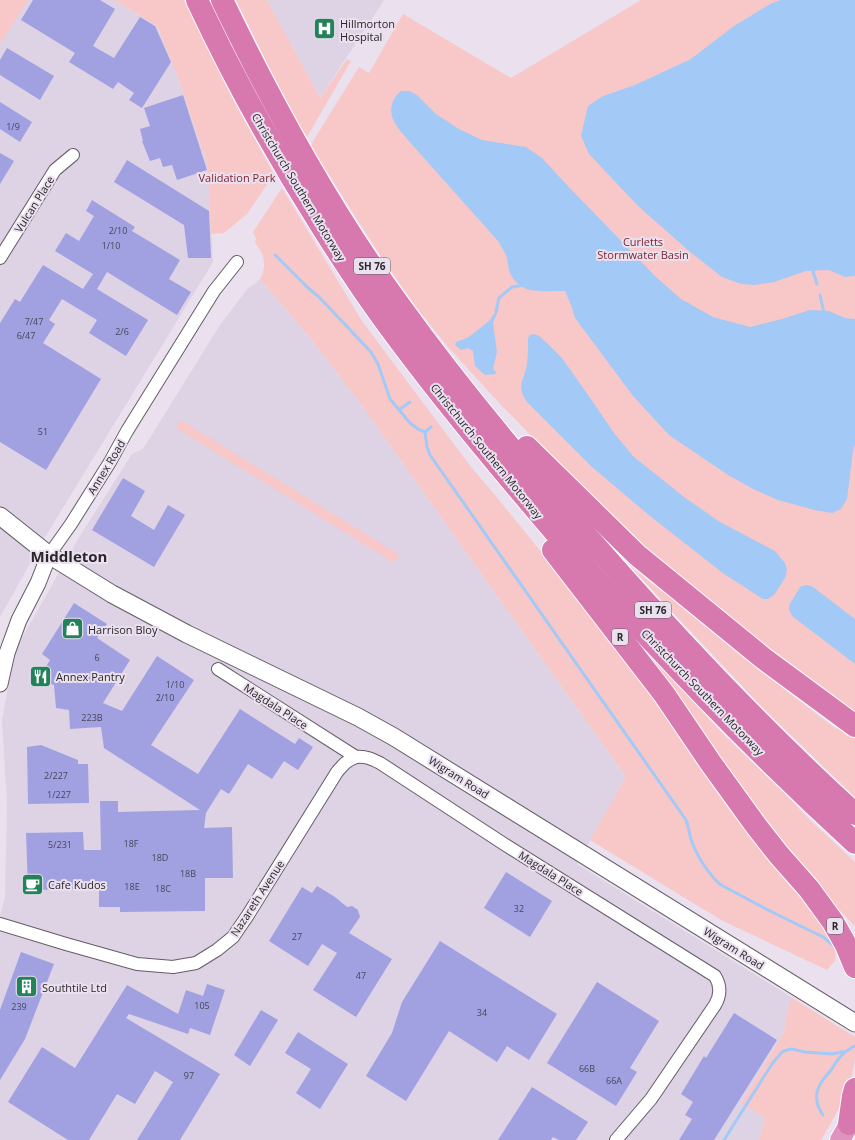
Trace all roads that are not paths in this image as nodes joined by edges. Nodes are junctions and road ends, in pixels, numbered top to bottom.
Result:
1 (197, 0) edge
2 (222, 0) edge
3 (73, 155) dead end
4 (0, 258) edge
5 (237, 262) dead end
6 (465, 392) junction
7 (502, 470) junction
8 (0, 516) edge
9 (49, 555) junction
10 (218, 669) dead end
11 (0, 684) edge
12 (855, 726) edge
13 (356, 757) junction
14 (855, 814) edge
15 (855, 843) edge
16 (809, 889) junction
17 (0, 924) edge
18 (855, 933) edge
19 (855, 967) edge
20 (855, 1023) edge
21 (855, 1089) edge
22 (848, 1126) edge
23 (616, 1140) edge

1 - 7 highway, Christchurch Southern Motorway / SH 76
2 - 6 highway, Christchurch Southern Motorway / SH 76
3 - 4 street, Vulcan Place
5 - 9 street, Annex Road
6 - 12 highway
6 - 14 highway, Christchurch Southern Motorway / SH 76
7 - 15 highway, Christchurch Southern Motorway / SH 76
7 - 16 highway, R
8 - 9 main road, Wigram Road
9 - 11 street, Annex Road
9 - 20 main road, Wigram Road
10 - 13 street, Magdala Place
13 - 17 street, Nazareth Avenue
13 - 23 street, Magdala Place
16 - 18 highway
16 - 19 highway, R
21 - 22 highway

